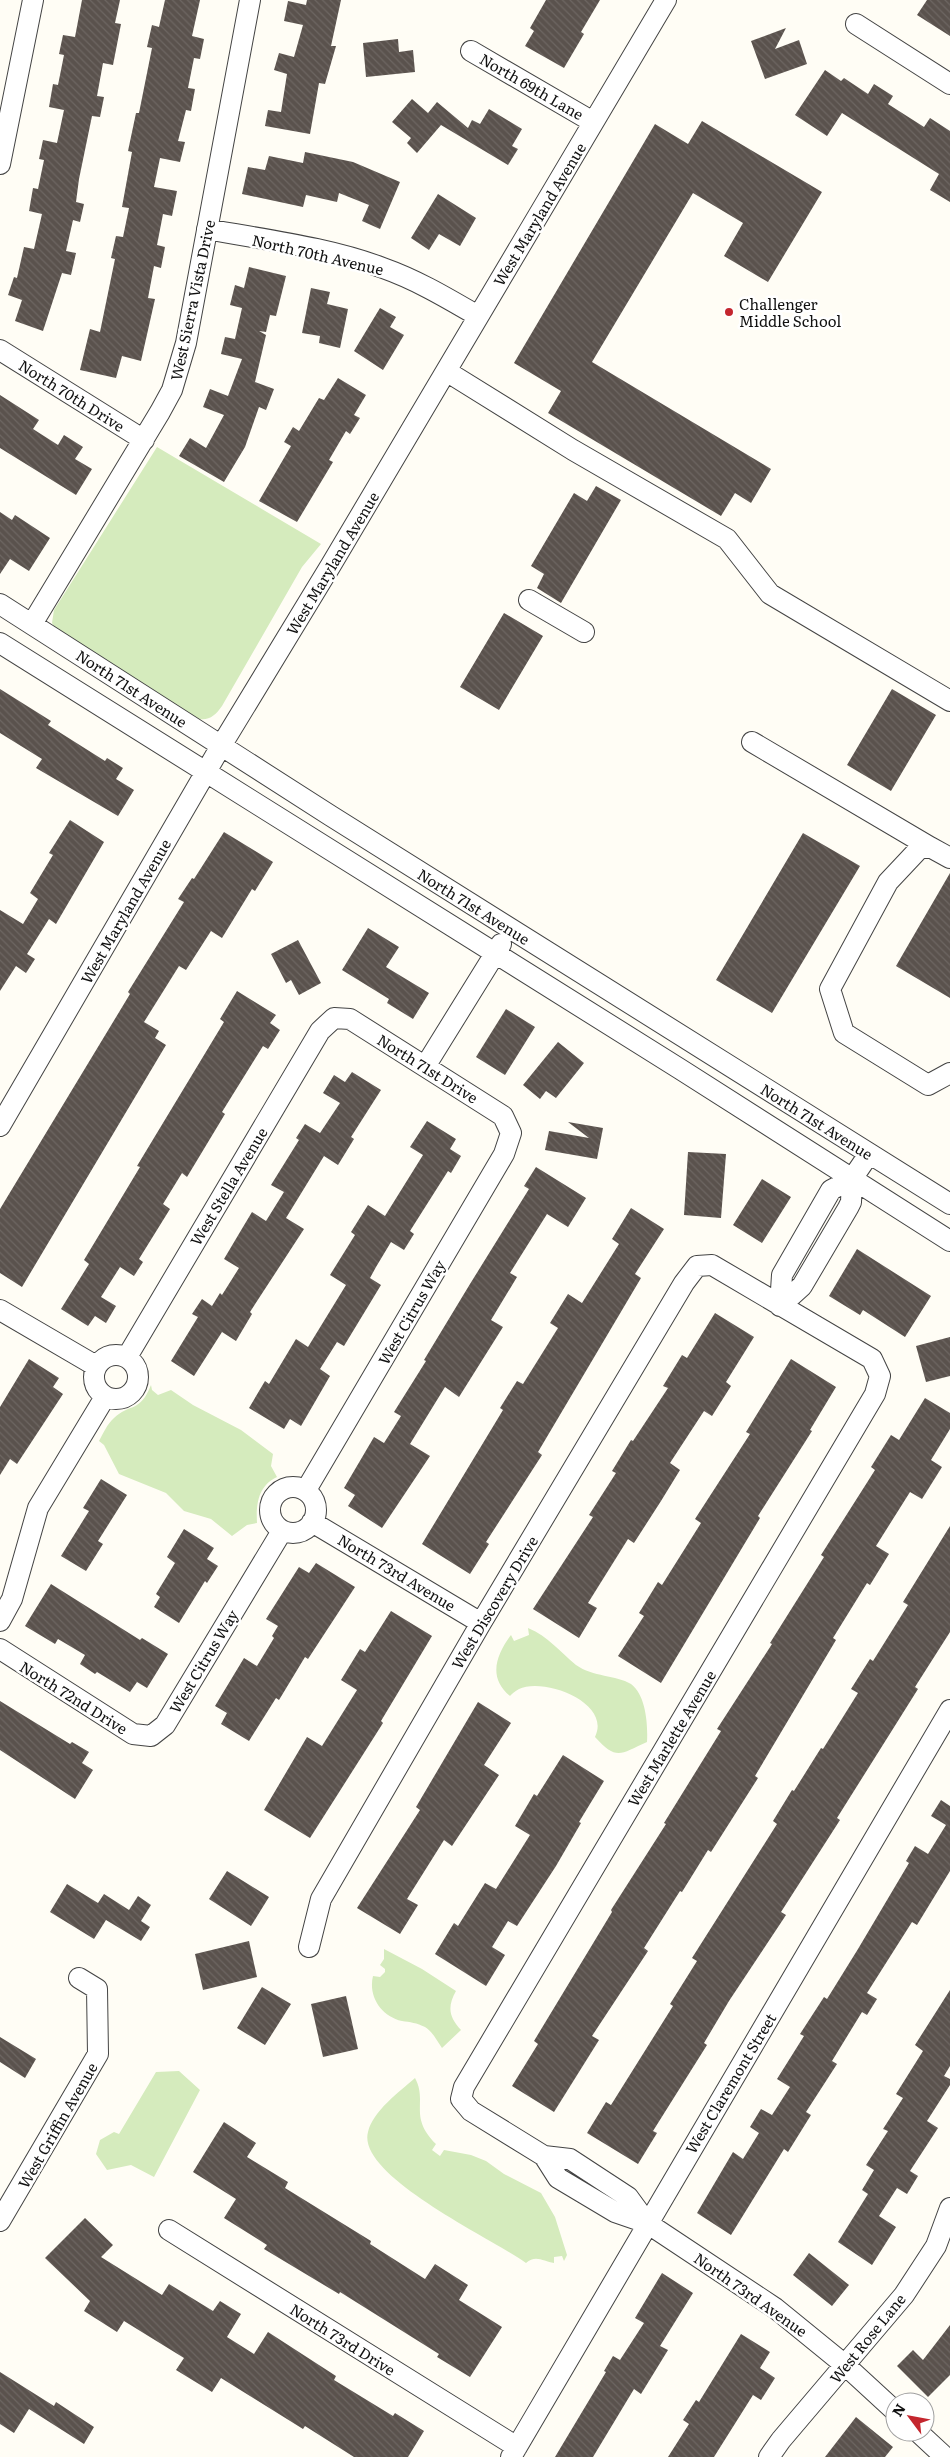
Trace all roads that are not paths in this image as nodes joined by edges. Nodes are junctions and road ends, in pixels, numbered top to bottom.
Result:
1 (32, 0) edge
2 (250, 0) edge
3 (666, 0) edge
4 (856, 24) dead end
5 (471, 51) dead end
6 (950, 84) edge
7 (593, 122) junction
8 (0, 164) edge
9 (207, 229) junction
10 (478, 316) junction
11 (0, 350) edge
12 (446, 371) junction
13 (144, 440) junction
14 (529, 600) dead end
15 (0, 604) edge
16 (32, 624) junction
17 (584, 632) dead end
18 (0, 643) edge
19 (950, 701) edge
20 (752, 742) dead end
21 (221, 746) junction
22 (206, 772) junction
23 (930, 847) junction
24 (950, 858) edge
25 (510, 929) junction
26 (495, 954) junction
27 (334, 1018) joint
28 (426, 1065) junction
29 (950, 1073) edge
30 (0, 1126) edge
31 (511, 1132) joint
32 (870, 1154) junction
33 (852, 1179) junction
34 (950, 1204) edge
35 (950, 1241) edge
36 (780, 1306) junction
37 (0, 1310) edge
38 (126, 1357) junction
39 (96, 1366) junction
40 (105, 1397) junction
41 (306, 1490) junction
42 (312, 1522) junction
43 (282, 1531) junction
44 (0, 1621) edge
45 (481, 1622) junction
46 (0, 1649) edge
47 (950, 1710) edge
48 (151, 1736) joint
49 (309, 1947) dead end
50 (79, 1978) dead end
51 (461, 2099) joint
52 (950, 2208) edge
53 (0, 2221) edge
54 (647, 2223) junction
55 (169, 2230) dead end
56 (845, 2365) junction
57 (885, 2402) edge
58 (929, 2442) edge
59 (514, 2452) edge
60 (769, 2457) edge
61 (945, 2457) edge

1 - 8 street
2 - 9 street, West Sierra Vista Drive
3 - 7 street, West Maryland Avenue
4 - 6 street
5 - 7 street, North 69th Lane
7 - 10 street, West Maryland Avenue
9 - 10 street, North 70th Avenue
9 - 13 street, West Sierra Vista Drive
10 - 12 street, West Maryland Avenue
11 - 13 street, North 70th Drive
12 - 19 street
12 - 21 street, West Maryland Avenue
13 - 16 street, West Sierra Vista Drive
14 - 17 street
15 - 16 street, North 71st Avenue
16 - 21 street, North 71st Avenue
18 - 22 street, North 71st Avenue
20 - 23 street
21 - 22 street, West Maryland Avenue
21 - 25 street, North 71st Avenue
22 - 26 street, North 71st Avenue
22 - 30 street, West Maryland Avenue
23 - 24 street
23 - 29 street
25 - 26 street
25 - 32 street, North 71st Avenue
26 - 28 street
26 - 33 street, North 71st Avenue
27 - 28 street, North 71st Drive
27 - 38 street, West Stella Avenue
28 - 31 street, North 71st Drive
31 - 41 street, West Citrus Way
32 - 33 street
32 - 34 street, North 71st Avenue
33 - 35 street, North 71st Avenue
33 - 36 street
36 - 45 street, West Discovery Drive
36 - 51 street, West Marlette Avenue
37 - 39 street
38 - 39 street
38 - 40 street
39 - 40 street
40 - 44 street
41 - 42 street
41 - 43 street
42 - 43 street
42 - 45 street, North 73rd Avenue
43 - 48 street, West Citrus Way
45 - 49 street, West Discovery Drive
46 - 48 street, North 72nd Drive
47 - 54 street, West Claremont Street
50 - 53 street, West Griffin Avenue
51 - 54 street, North 73rd Avenue
52 - 56 street, West Rose Lane
54 - 56 street, North 73rd Avenue
54 - 59 street, West Claremont Street
55 - 59 street, North 73rd Drive
56 - 57 street, North 73rd Avenue
56 - 60 street, West Rose Lane
58 - 61 street

